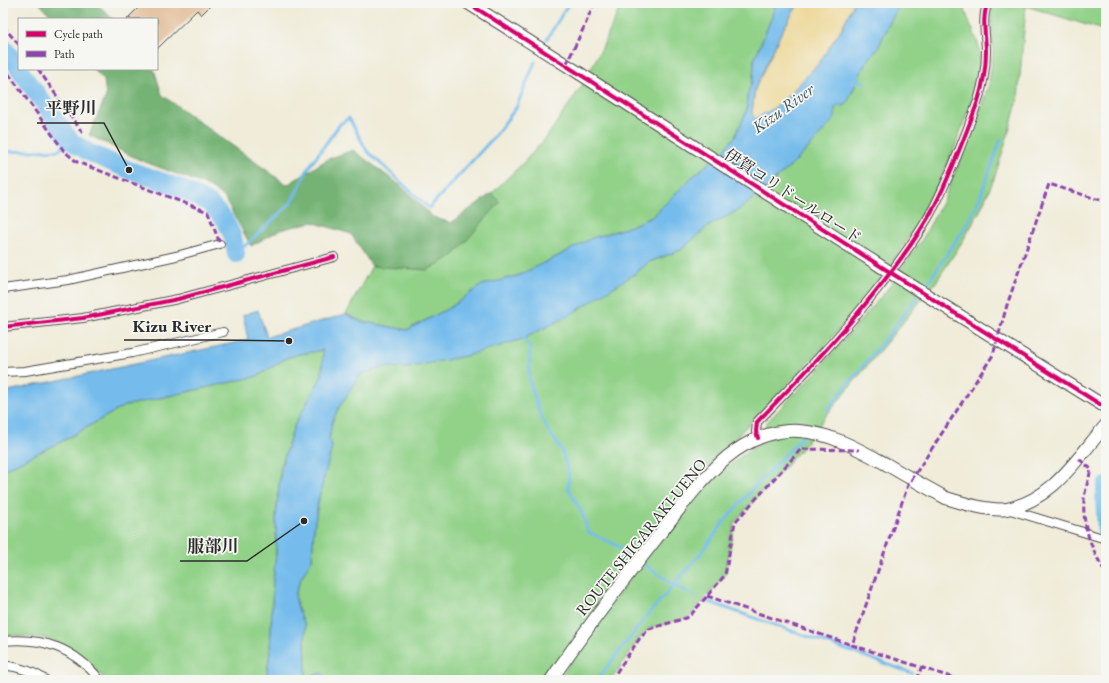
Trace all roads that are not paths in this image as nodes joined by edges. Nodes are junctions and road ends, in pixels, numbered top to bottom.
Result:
1 (468, 3) edge
2 (988, 3) edge
3 (220, 244) dead end
4 (334, 257) dead end
5 (3, 288) edge
6 (3, 327) edge
7 (223, 332) dead end
8 (3, 372) edge
9 (1105, 407) edge
10 (1106, 425) edge
11 (758, 438) junction
12 (1006, 509) junction
13 (1106, 539) edge
14 (3, 641) edge
15 (3, 665) edge
16 (46, 680) edge
17 (100, 680) edge
18 (551, 680) edge

1 - 9 street, 伊賀コリドールロード, bridge
2 - 11 street
3 - 5 street
4 - 6 street
7 - 8 street
10 - 12 street, ROUTE SHIGARAKI-UENO
11 - 12 street, ROUTE SHIGARAKI-UENO
11 - 18 street, ROUTE SHIGARAKI-UENO
12 - 13 street
14 - 17 street
15 - 16 street

